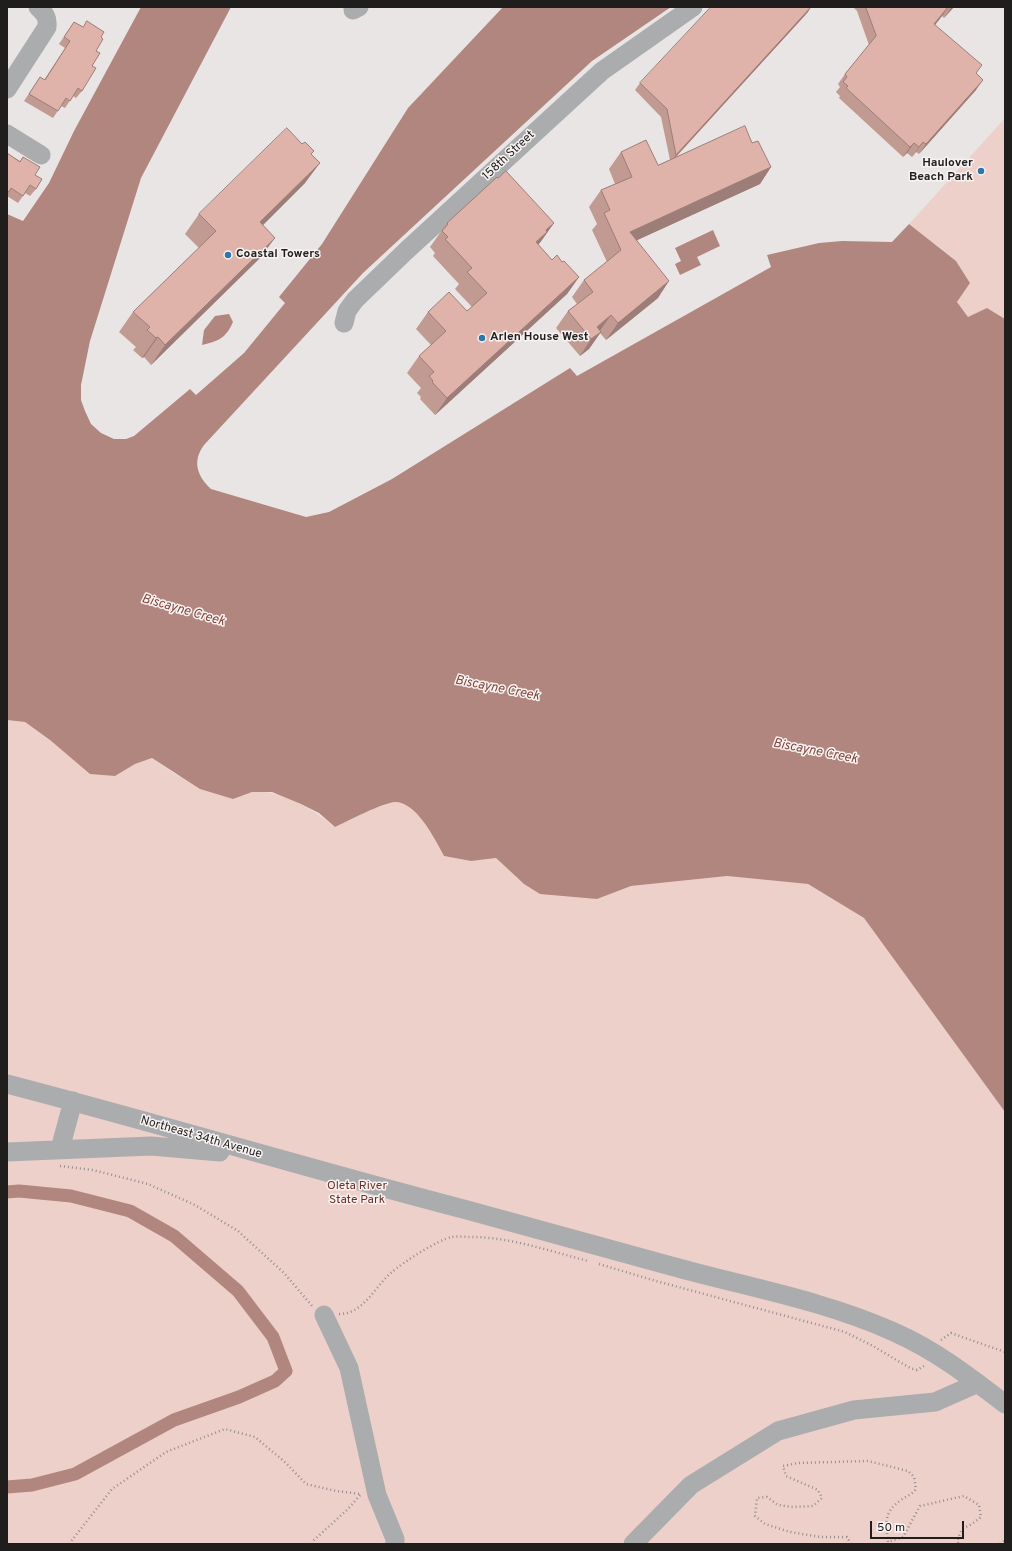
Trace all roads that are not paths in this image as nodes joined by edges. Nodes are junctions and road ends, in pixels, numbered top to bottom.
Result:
1 (38, 7) edge
2 (354, 7) edge
3 (359, 7) edge
4 (693, 7) edge
5 (7, 90) edge
6 (7, 134) edge
7 (40, 155) dead end
8 (344, 323) dead end
9 (7, 1084) edge
10 (73, 1102) junction
11 (9, 1151) edge
12 (267, 1157) junction
13 (59, 1158) junction
14 (324, 1315) road end
15 (978, 1383) junction
16 (1005, 1404) edge
17 (395, 1544) edge
18 (633, 1544) edge

1 - 5 street
2 - 3 street
4 - 8 street, 158th Street
6 - 7 street
9 - 10 street, Northeast 34th Avenue
10 - 12 street, Northeast 34th Avenue
10 - 13 street
11 - 13 street, Northeast 34th Avenue
12 - 13 street, Northeast 34th Avenue
12 - 15 street
14 - 17 street
15 - 16 street
15 - 18 street

